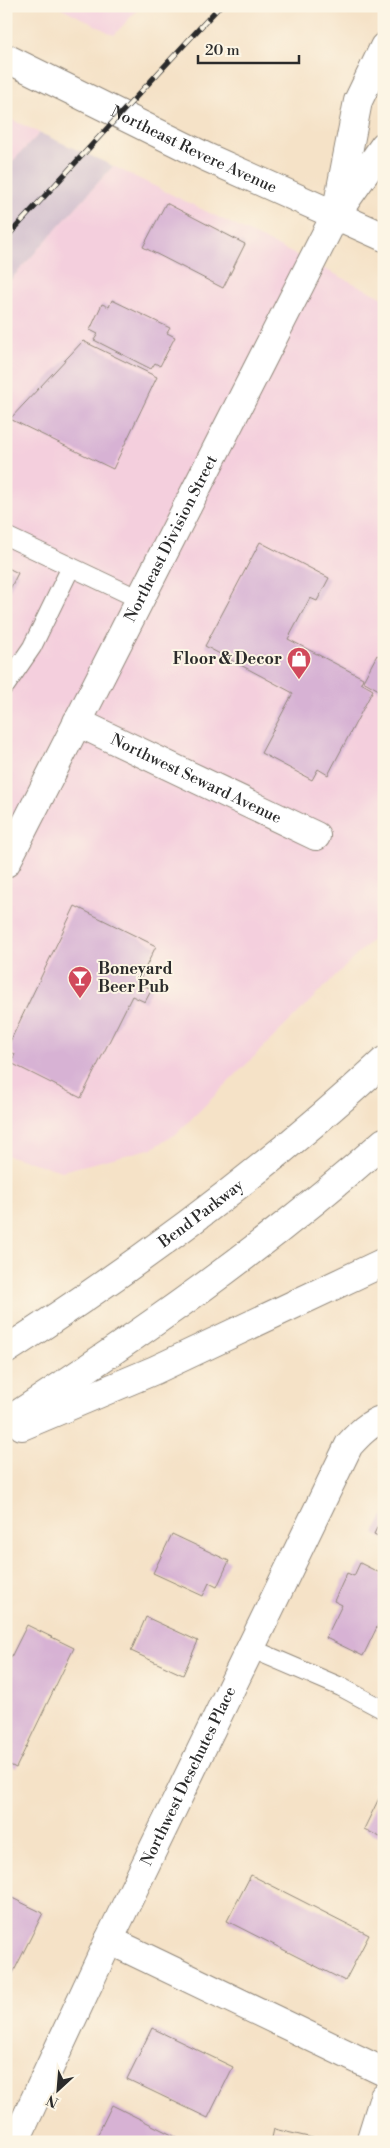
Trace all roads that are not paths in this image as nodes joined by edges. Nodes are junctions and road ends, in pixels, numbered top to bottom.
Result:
1 (384, 47) edge
2 (6, 58) edge
3 (384, 146) edge
4 (336, 214) junction
5 (384, 237) edge
6 (6, 536) edge
7 (71, 567) junction
8 (139, 599) junction
9 (6, 685) edge
10 (77, 722) junction
11 (316, 836) dead end
12 (6, 863) edge
13 (384, 1061) edge
14 (384, 1142) edge
15 (384, 1262) edge
16 (6, 1350) edge
17 (380, 1420) edge
18 (6, 1422) edge
19 (6, 1433) edge
20 (250, 1648) junction
21 (384, 1710) edge
22 (109, 1940) junction
23 (384, 2072) edge
24 (384, 2097) edge
25 (15, 2142) edge
26 (370, 2142) edge

1 - 4 main road
2 - 4 main road, Northeast Revere Avenue
3 - 4 main road
4 - 5 main road, Northeast Revere Avenue
4 - 8 main road, Northeast Division Street
6 - 7 lane
7 - 8 lane
7 - 9 lane
8 - 10 main road, Northeast Division Street
10 - 11 main road, Northwest Seward Avenue
10 - 12 main road, Northeast Division Street
13 - 16 main road, Bend Parkway
14 - 18 main road
15 - 19 main road
17 - 20 main road, Northwest Deschutes Place
20 - 21 lane
20 - 22 main road, Northwest Deschutes Place
22 - 23 main road
22 - 25 main road, Northwest Deschutes Place
24 - 26 main road

